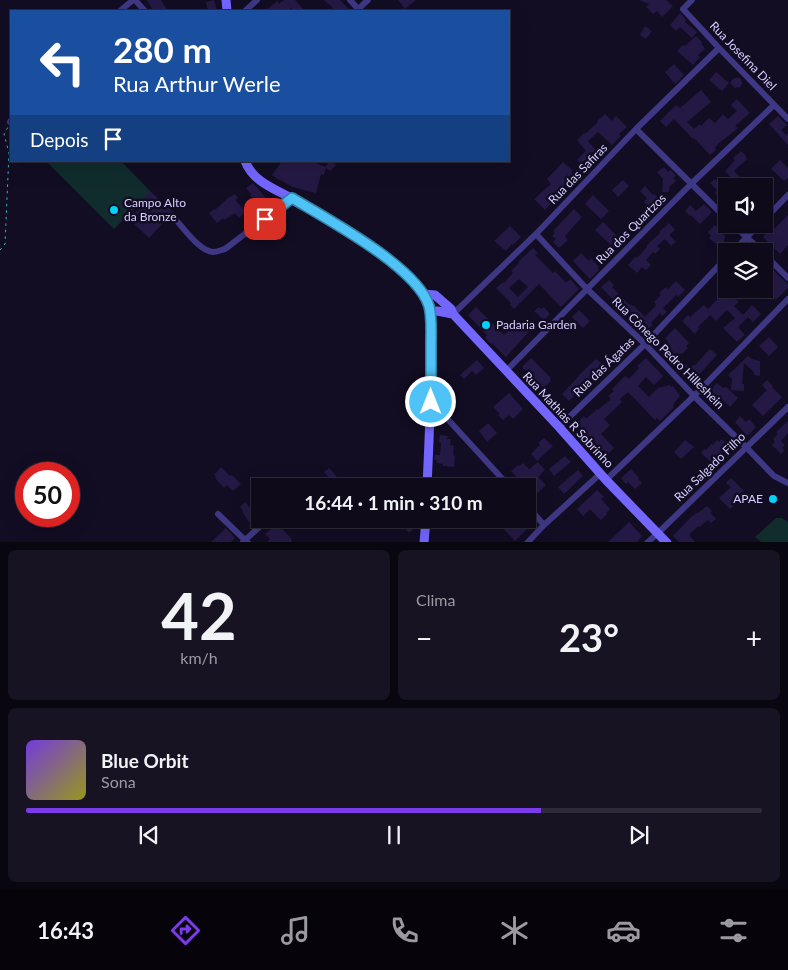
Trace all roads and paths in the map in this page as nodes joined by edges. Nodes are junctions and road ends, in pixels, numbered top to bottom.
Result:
1 (134, 0) edge
2 (257, 0) edge
3 (368, 0) edge
4 (692, 0) edge
5 (121, 10) edge
6 (144, 10) edge
7 (247, 10) edge
8 (359, 10) edge
9 (718, 48) junction
10 (774, 105) junction
11 (788, 119) edge
12 (10, 123) edge
13 (636, 129) junction
14 (10, 153) edge
15 (10, 153) edge
16 (247, 162) edge
17 (691, 184) junction
18 (788, 195) edge
19 (292, 198) junction
20 (718, 210) edge
21 (773, 211) edge
22 (174, 218) dead end
23 (743, 233) edge
24 (751, 233) edge
25 (536, 234) junction
26 (747, 237) junction
27 (741, 243) edge
28 (753, 243) edge
29 (0, 250) edge
30 (773, 263) edge
31 (718, 266) edge
32 (788, 278) edge
33 (587, 289) junction
34 (423, 294) junction
35 (788, 299) edge
36 (430, 312) junction
37 (452, 314) junction
38 (645, 344) junction
39 (506, 371) junction
40 (694, 396) junction
41 (431, 402) junction
42 (788, 407) edge
43 (559, 427) junction
44 (747, 448) junction
45 (603, 477) junction
46 (427, 478) edge
47 (502, 478) edge
48 (788, 483) edge
49 (218, 514) dead end
50 (536, 516) edge
51 (544, 525) junction
52 (259, 528) edge
53 (425, 528) edge
54 (658, 533) junction
55 (245, 542) edge
56 (424, 542) edge
57 (527, 542) edge
58 (647, 542) edge
59 (667, 542) edge

1 - 5 street
1 - 6 street
2 - 7 street
3 - 8 street
4 - 9 street, Rua Josefina Diel
9 - 10 street, Rua Josefina Diel
9 - 13 street, Rua das Safiras
10 - 11 street, Rua Josefina Diel
10 - 17 street, Rua dos Quartzos
12 - 14 path
13 - 17 street
13 - 25 street, Rua das Safiras
15 - 29 path
16 - 19 main road
17 - 20 street
17 - 33 street, Rua dos Quartzos
18 - 21 street
19 - 22 street
19 - 34 main road
23 - 26 street
24 - 26 street
25 - 33 street, Rua Cônego Pedro Hilleshein
25 - 37 street, Rua das Safiras
26 - 27 street
26 - 28 street
30 - 32 street
31 - 38 street, Rua das Ágatas
33 - 38 street, Rua Cônego Pedro Hilleshein
33 - 39 street, Rua dos Quartzos
34 - 36 main road
34 - 37 main road, Rua Mathias R Sobrinho
35 - 40 street
36 - 37 main road
36 - 41 main road
37 - 39 main road, Rua Mathias R Sobrinho
38 - 40 street, Rua Cônego Pedro Hilleshein
38 - 43 street, Rua das Ágatas
39 - 43 main road, Rua Mathias R Sobrinho
40 - 44 street, Rua Cônego Pedro Hilleshein
40 - 45 street
41 - 46 main road
41 - 47 street
42 - 44 street, Rua Salgado Filho
43 - 45 main road, Rua Mathias R Sobrinho
44 - 48 street, Rua Cônego Pedro Hilleshein
44 - 54 street, Rua Salgado Filho
45 - 51 street
45 - 54 main road, Rua Mathias R Sobrinho
49 - 55 street
50 - 51 street
51 - 57 street
52 - 55 street
53 - 56 main road
54 - 58 street, Rua Salgado Filho
54 - 59 main road, Rua Mathias R Sobrinho

